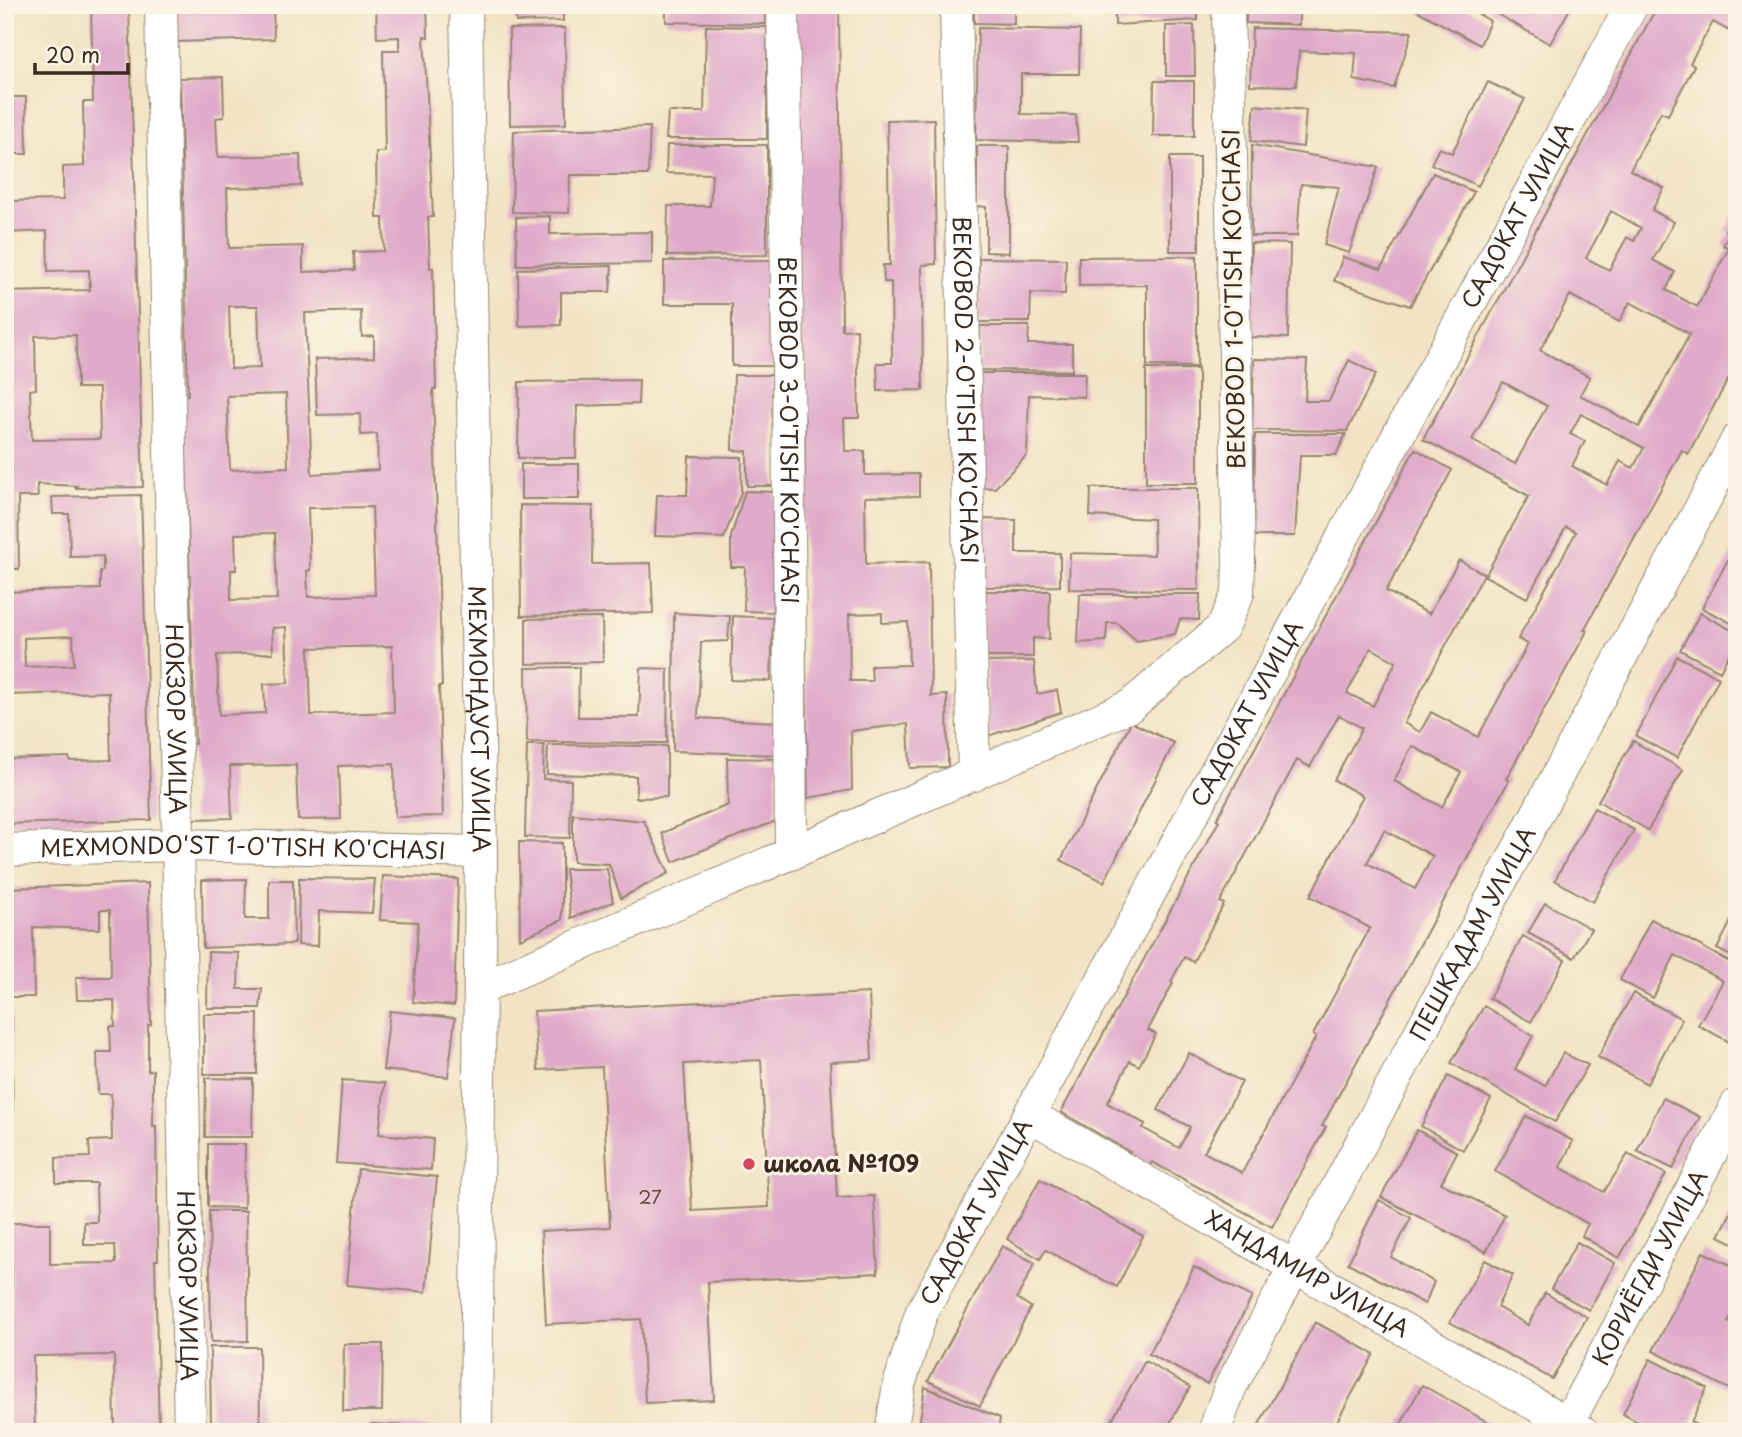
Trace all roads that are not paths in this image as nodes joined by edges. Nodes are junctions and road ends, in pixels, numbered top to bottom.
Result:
1 (161, 5) edge
2 (466, 5) edge
3 (783, 5) edge
4 (956, 5) edge
5 (1228, 5) edge
6 (1632, 5) edge
7 (1737, 440) edge
8 (974, 775) junction
9 (178, 845) junction
10 (5, 850) edge
11 (481, 852) junction
12 (791, 854) junction
13 (481, 988) junction
14 (1737, 1104) edge
15 (1031, 1116) junction
16 (1295, 1266) junction
17 (1571, 1429) edge
18 (191, 1432) edge
19 (477, 1432) edge
20 (891, 1432) edge
21 (1214, 1432) edge

1 - 9 street, НОКЗОР УЛИЦА
2 - 11 street, МЕХМОНДУСТ УЛИЦА
3 - 12 street, BEKOBOD 3-O'TISH KO'CHASI
4 - 8 street, BEKOBOD 2-O'TISH KO'CHASI
5 - 8 street, BEKOBOD 1-O'TISH KO'CHASI
6 - 15 street, САДОКАТ УЛИЦА
7 - 16 street, ПЕШКАДАМ УЛИЦА
8 - 12 street
9 - 10 street, MEXMONDO'ST 1-O'TISH KO'CHASI
9 - 11 street, MEXMONDO'ST 1-O'TISH KO'CHASI
9 - 18 street, НОКЗОР УЛИЦА
11 - 13 street, МЕХМОНДУСТ УЛИЦА
12 - 13 street
13 - 19 street, МЕХМОНДУСТ УЛИЦА
14 - 17 street, КОРИЁГДИ УЛИЦА
15 - 16 street, ХАНДАМИР УЛИЦА
15 - 20 street, САДОКАТ УЛИЦА
16 - 17 street, ХАНДАМИР УЛИЦА
16 - 21 street, ПЕШКАДАМ УЛИЦА

